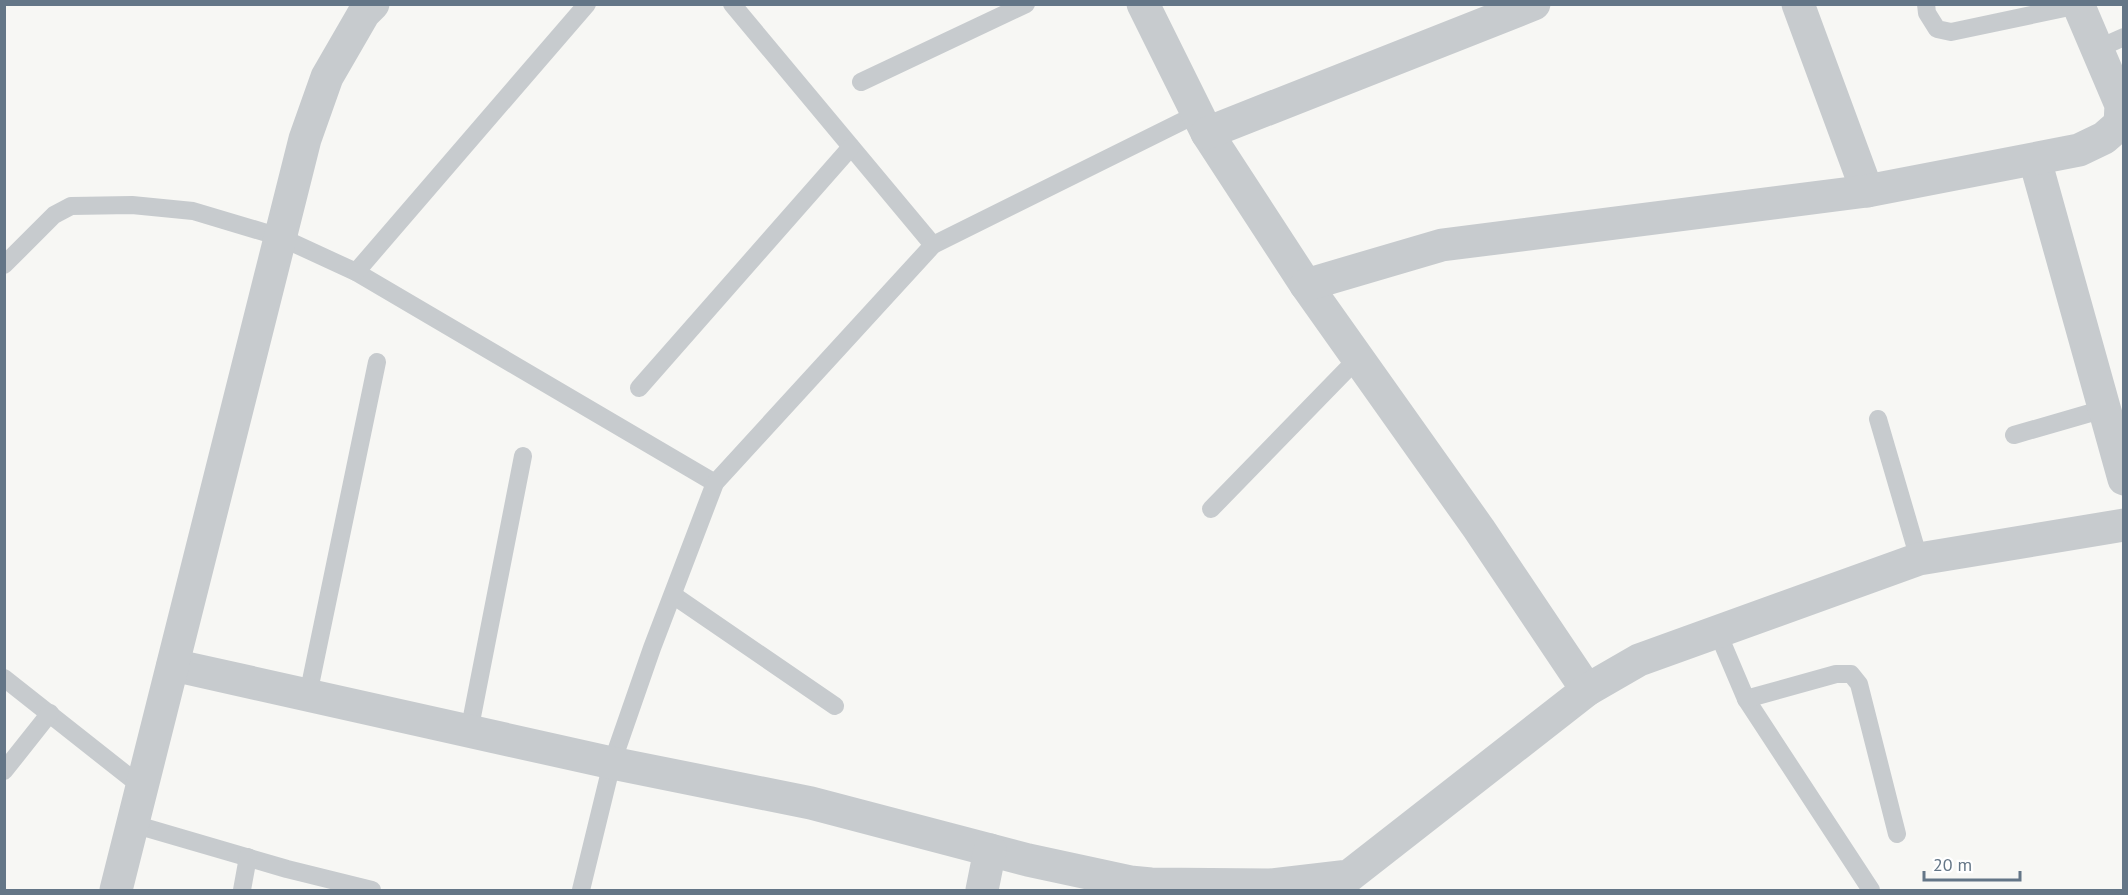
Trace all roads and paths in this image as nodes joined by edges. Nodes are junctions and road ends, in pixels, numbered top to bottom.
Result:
1 (587, 4) edge
2 (732, 4) edge
3 (1026, 4) edge
4 (1143, 4) edge
5 (1534, 4) edge
6 (1798, 4) edge
7 (1926, 4) edge
8 (2078, 5) edge
9 (364, 7) edge
10 (2110, 43) edge
11 (861, 82) dead end
12 (1202, 124) junction
13 (2122, 125) edge
14 (851, 147) junction
15 (2035, 160) junction
16 (1867, 190) junction
17 (280, 237) junction
18 (933, 245) junction
19 (4, 265) edge
20 (356, 272) junction
21 (1306, 285) junction
22 (1358, 358) junction
23 (377, 363) dead end
24 (639, 388) dead end
25 (2104, 408) junction
26 (1878, 419) dead end
27 (2014, 435) dead end
28 (523, 456) dead end
29 (2124, 479) edge
30 (715, 483) junction
31 (1211, 509) dead end
32 (2124, 525) edge
33 (1919, 559) junction
34 (673, 595) junction
35 (1718, 633) junction
36 (173, 664) junction
37 (4, 678) edge
38 (1587, 690) junction
39 (308, 695) junction
40 (1746, 699) junction
41 (835, 706) dead end
42 (50, 713) junction
43 (469, 732) junction
44 (612, 763) junction
45 (4, 771) edge
46 (142, 787) junction
47 (133, 824) junction
48 (1897, 834) dead end
49 (990, 850) junction
50 (248, 857) junction
51 (1355, 883) edge
52 (1198, 887) edge
53 (116, 891) edge
54 (242, 891) edge
55 (372, 891) edge
56 (581, 891) edge
57 (982, 891) edge
58 (1871, 891) edge

1 - 20 lane
2 - 14 lane
3 - 11 lane
4 - 12 street
5 - 12 street
6 - 16 street
7 - 8 lane
8 - 10 street
9 - 17 street
10 - 13 street
12 - 18 lane
12 - 21 street
13 - 15 street
14 - 18 lane
14 - 24 lane
15 - 16 street
15 - 25 street
16 - 21 street
17 - 19 lane
17 - 20 lane
17 - 36 street
18 - 30 lane
20 - 30 lane
21 - 22 street
22 - 31 lane
22 - 38 street
23 - 39 lane
25 - 27 lane
25 - 29 street
26 - 33 lane
28 - 43 lane
30 - 34 lane
32 - 33 street
33 - 35 street
34 - 41 lane
34 - 44 lane
35 - 38 street
35 - 40 lane
36 - 39 street
36 - 46 street
37 - 42 lane
38 - 51 street
39 - 43 street
40 - 48 lane
40 - 58 lane
42 - 45 lane
42 - 46 lane
43 - 44 street
44 - 49 street
44 - 56 lane
46 - 47 street
47 - 50 lane
47 - 53 street
49 - 52 street
49 - 57 street
50 - 54 lane
50 - 55 lane
51 - 52 street

